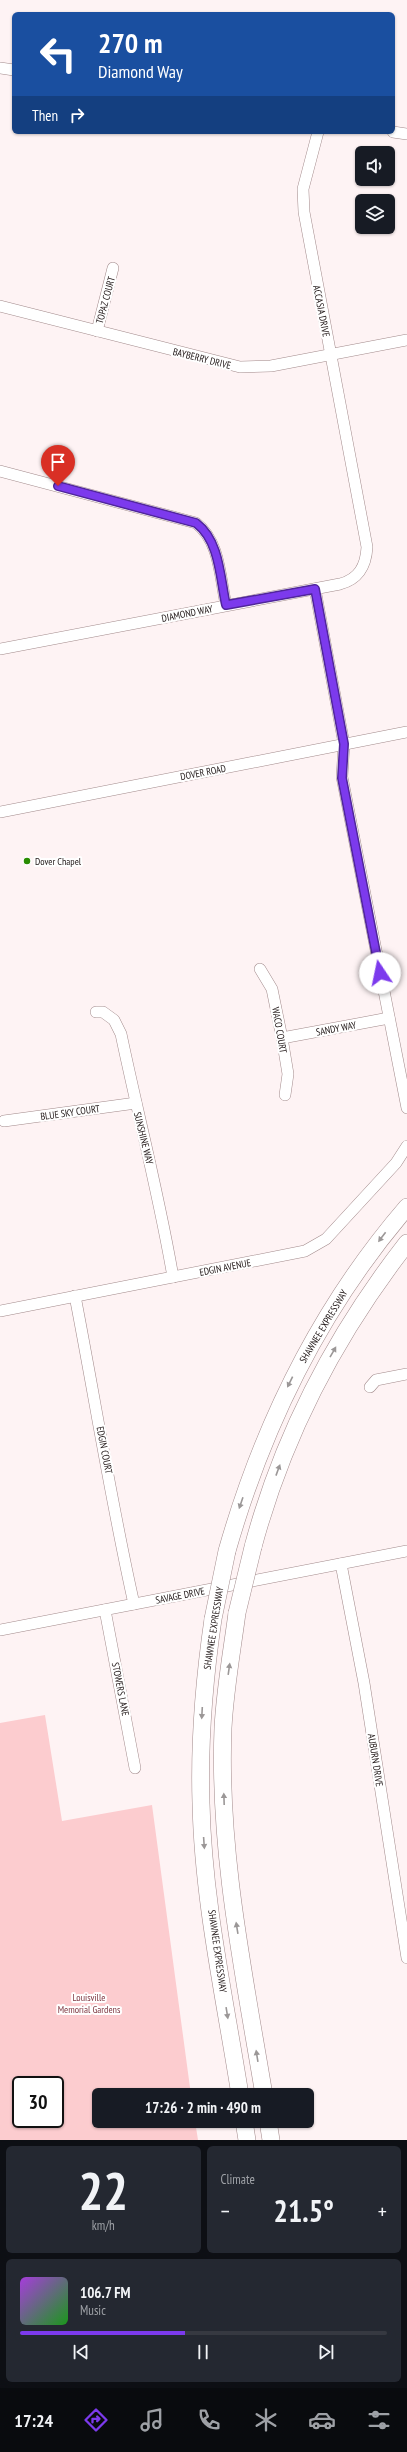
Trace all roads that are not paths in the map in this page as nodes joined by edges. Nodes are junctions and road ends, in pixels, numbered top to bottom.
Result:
1 (0, 68) edge
2 (12, 70) edge
3 (395, 132) edge
4 (318, 134) edge
5 (407, 134) edge
6 (113, 268) dead end
7 (0, 306) edge
8 (97, 331) junction
9 (407, 340) edge
10 (331, 355) junction
11 (0, 471) edge
12 (357, 492) joint
13 (315, 589) junction
14 (226, 605) junction
15 (0, 649) edge
16 (407, 732) edge
17 (344, 744) junction
18 (0, 812) edge
19 (260, 969) dead end
20 (96, 1012) dead end
21 (389, 1018) junction
22 (282, 1038) junction
23 (285, 1094) dead end
24 (136, 1103) junction
25 (407, 1108) edge
26 (4, 1120) dead end
27 (407, 1146) edge
28 (407, 1207) edge
29 (407, 1243) edge
30 (173, 1277) junction
31 (75, 1296) junction
32 (0, 1310) edge
33 (407, 1374) edge
34 (370, 1387) dead end
35 (407, 1550) edge
36 (341, 1564) junction
37 (134, 1604) junction
38 (105, 1610) junction
39 (0, 1630) edge
40 (135, 1768) dead end
41 (407, 1958) edge
42 (239, 2088) edge
43 (263, 2088) edge
44 (245, 2128) edge
45 (269, 2128) edge
46 (247, 2140) edge
47 (271, 2140) edge

1 - 2 street
3 - 5 street
4 - 10 street, ACCASIA DRIVE
6 - 8 street, TOPAZ COURT
7 - 8 street, BAYBERRY DRIVE
8 - 10 street, BAYBERRY DRIVE
9 - 10 street, BAYBERRY DRIVE
10 - 12 street, ACCASIA DRIVE
11 - 14 street
12 - 13 street, DIAMOND WAY
13 - 14 street, DIAMOND WAY
13 - 17 street
14 - 15 street, DIAMOND WAY
16 - 17 street, DOVER ROAD
17 - 18 street, DOVER ROAD
17 - 21 street
19 - 22 street, WACO COURT
20 - 24 street, SUNSHINE WAY
21 - 22 street, SANDY WAY
21 - 25 street
22 - 23 street, WACO COURT
24 - 26 street, BLUE SKY COURT
24 - 30 street, SUNSHINE WAY
27 - 30 street, EDGIN AVENUE
28 -> 42 highway, SHAWNEE EXPRESSWAY, bridge
43 -> 29 highway, bridge
30 - 31 street, EDGIN AVENUE
31 - 32 street, EDGIN AVENUE
31 - 37 street, EDGIN COURT
33 - 34 street
35 - 36 street, SAVAGE DRIVE
36 - 37 street, SAVAGE DRIVE
36 - 41 street, AUBURN DRIVE
37 - 38 street, SAVAGE DRIVE
38 - 39 street, SAVAGE DRIVE
38 - 40 street, STOWERS LANE
44 - 46 highway
45 - 47 highway

